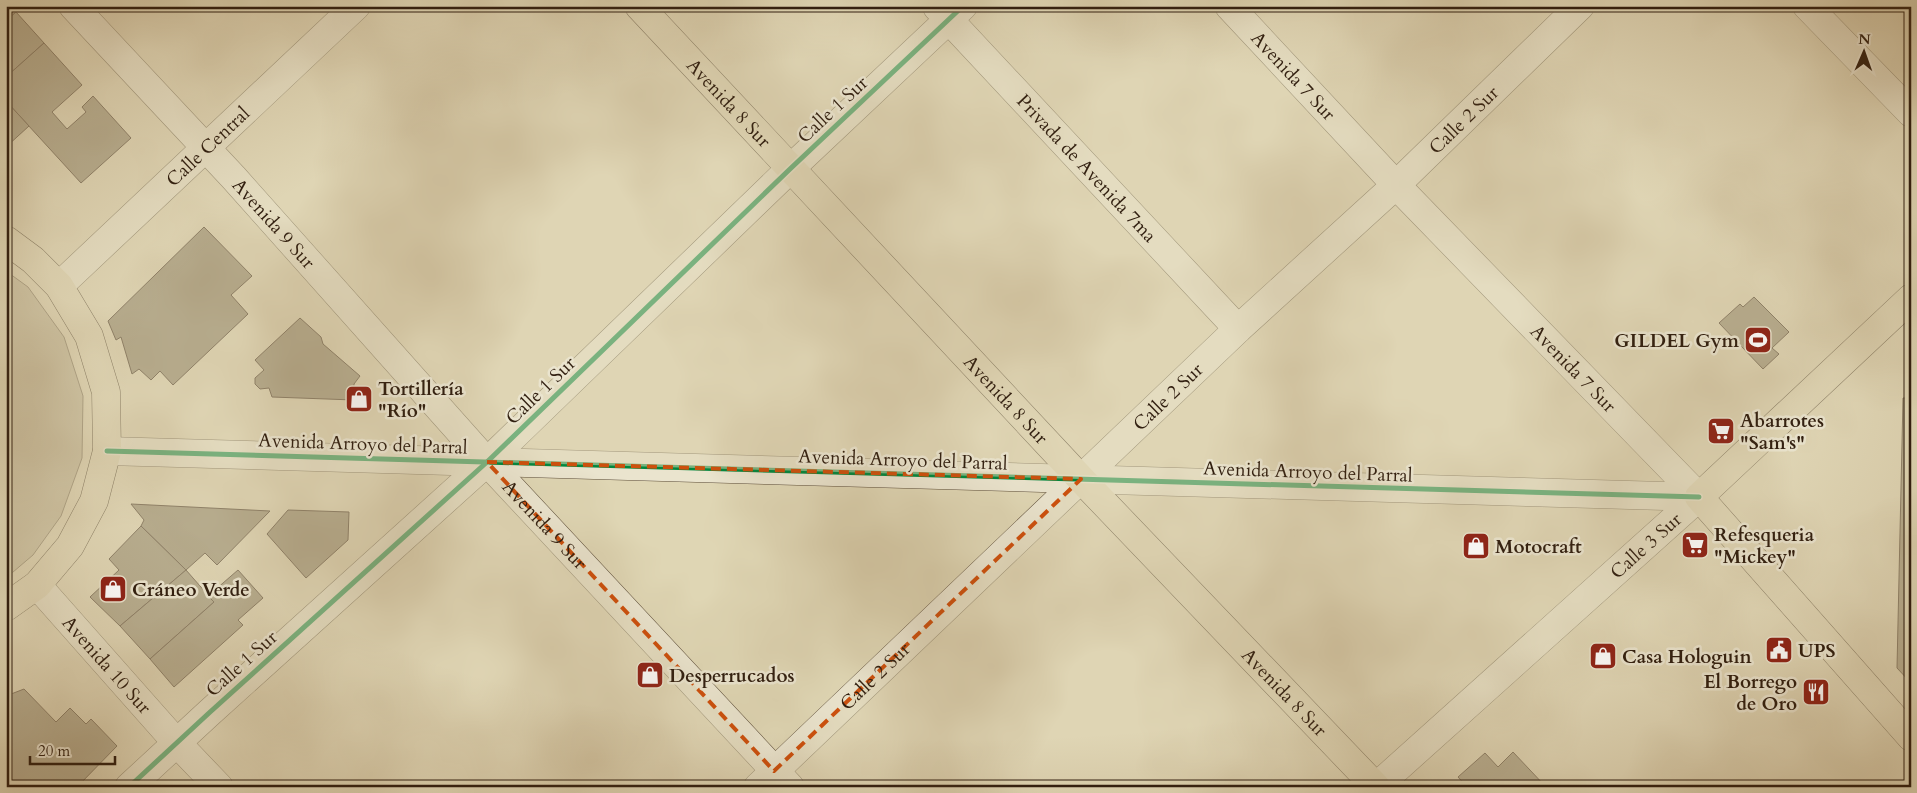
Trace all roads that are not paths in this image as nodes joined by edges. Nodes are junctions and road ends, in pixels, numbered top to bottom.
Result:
1 (73, 6) edge
2 (356, 6) edge
3 (639, 6) edge
4 (1229, 6) edge
5 (1580, 6) edge
6 (1807, 6) edge
7 (949, 11) edge
8 (1911, 113) edge
9 (205, 147) junction
10 (790, 168) junction
11 (1396, 185) junction
12 (6, 240) edge
13 (59, 286) junction
14 (1911, 298) edge
15 (1238, 329) junction
16 (107, 451) junction
17 (487, 462) junction
18 (1082, 479) junction
19 (1699, 497) junction
20 (37, 585) junction
21 (6, 606) edge
22 (1911, 737) edge
23 (176, 742) junction
24 (774, 781) edge
25 (129, 787) edge
26 (219, 787) edge
27 (1376, 787) edge

1 - 9 street, Avenida 9 Sur
2 - 9 street, Calle Central
3 - 10 main road, Avenida 8 Sur
4 - 11 street, Avenida 7 Sur
5 - 11 street, Calle 2 Sur
6 - 8 street
7 - 10 street, Calle 1 Sur
7 - 15 street, Privada de Avenida 7ma
9 - 13 street, Calle Central
9 - 17 street, Avenida 9 Sur
10 - 17 street, Calle 1 Sur
10 - 18 main road, Avenida 8 Sur
11 - 15 street, Calle 2 Sur
11 - 19 street, Avenida 7 Sur
12 - 13 main road
13 - 16 main road
14 - 19 main road, Calle 3 Sur
15 - 18 street, Calle 2 Sur
16 - 17 street, Avenida Arroyo del Parral
16 - 20 main road
17 - 18 street, Avenida Arroyo del Parral
17 - 23 street, Calle 1 Sur
17 - 24 street, Avenida 9 Sur
18 - 19 street, Avenida Arroyo del Parral
18 - 24 street, Calle 2 Sur
18 - 27 main road, Avenida 8 Sur
19 - 22 main road, Avenida 7 Sur
19 - 27 street, Calle 3 Sur
20 - 21 main road
20 - 23 street, Avenida 10 Sur
23 - 25 street, Calle 1 Sur
23 - 26 street, Avenida 10 Sur

